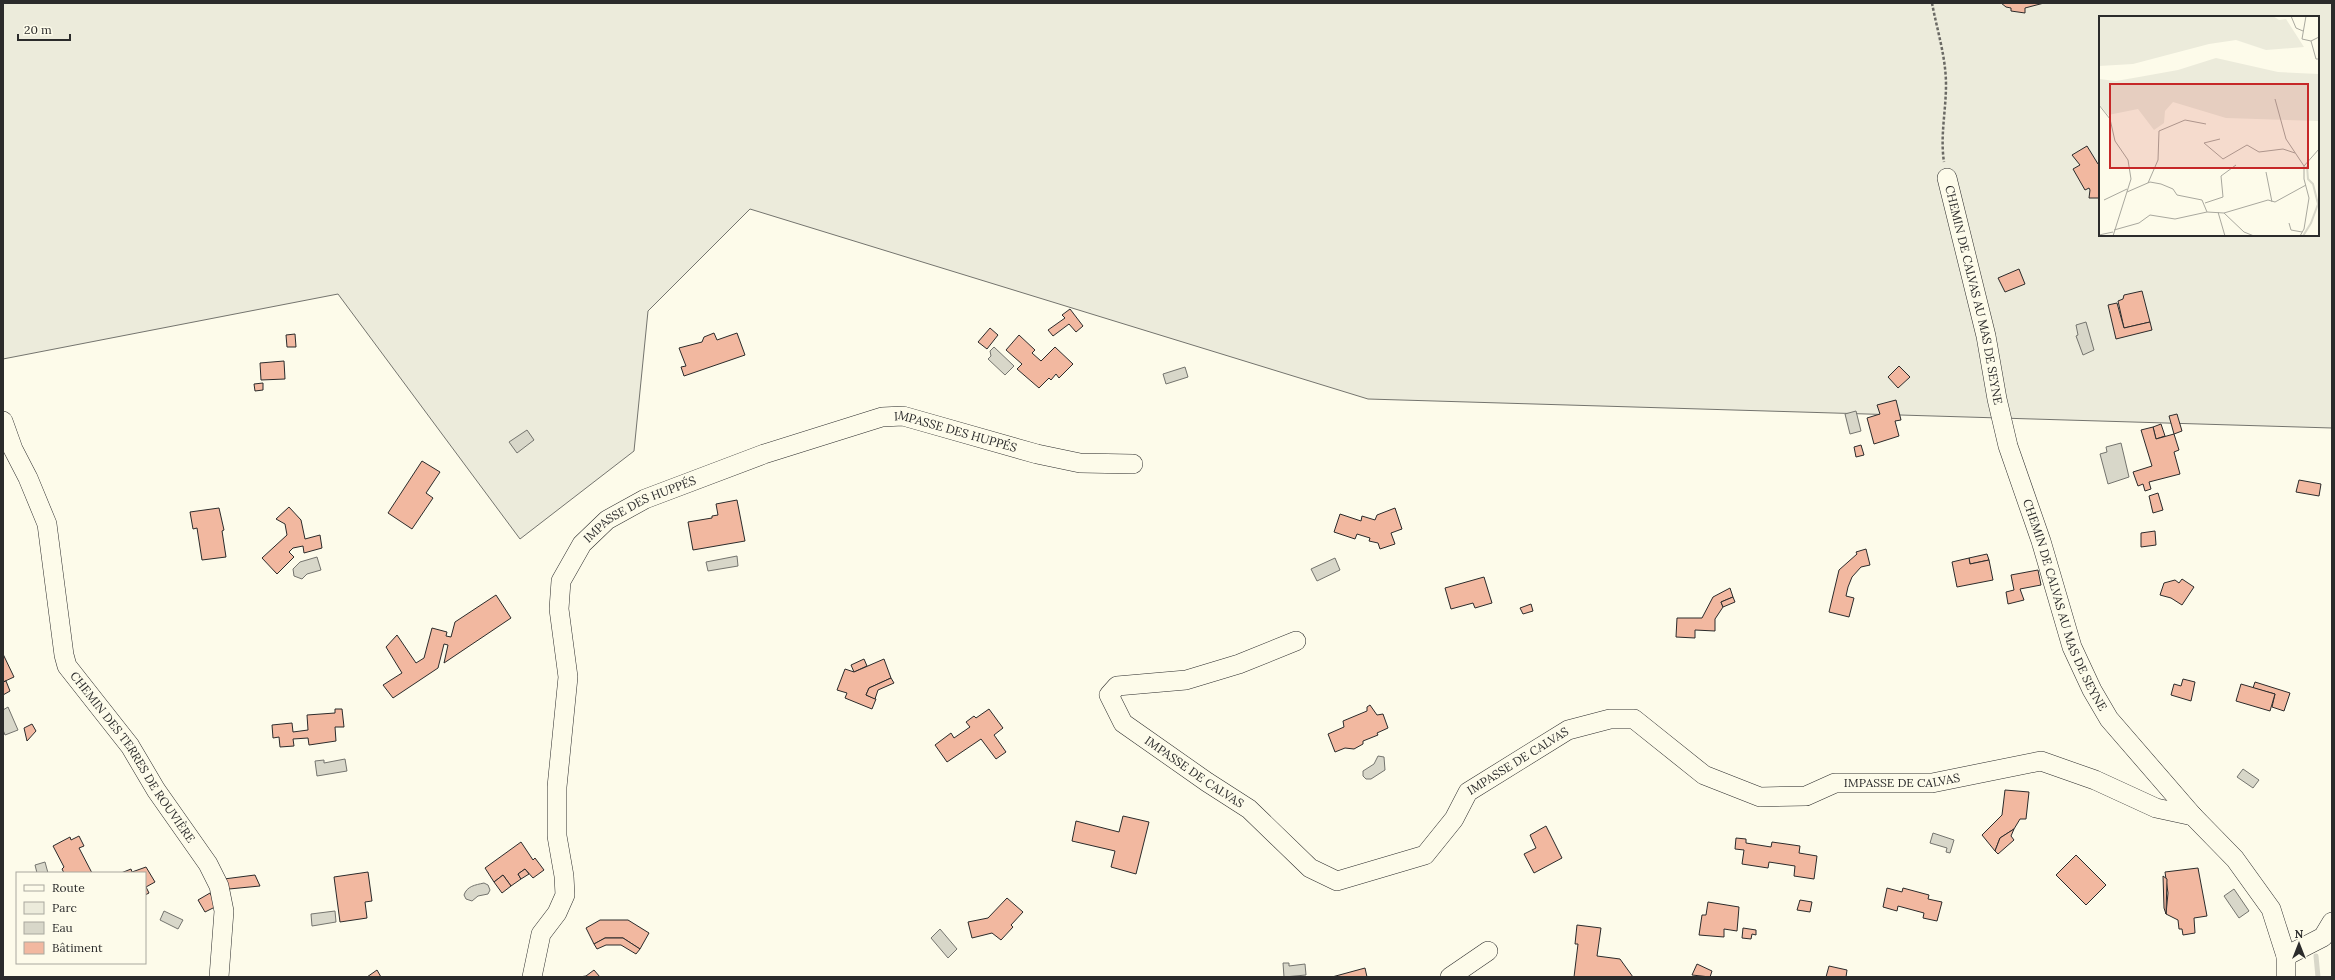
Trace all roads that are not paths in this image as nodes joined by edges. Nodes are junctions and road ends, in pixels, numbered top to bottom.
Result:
1 (1947, 178) road end
2 (3, 421) edge
3 (1133, 464) dead end
4 (1296, 641) dead end
5 (2194, 816) junction
6 (2332, 922) edge
7 (1488, 951) dead end
8 (2286, 956) junction
9 (220, 977) edge
10 (532, 977) edge
11 (1450, 977) edge
12 (2286, 977) edge

1 - 5 street, CHEMIN DE CALVAS AU MAS DE SEYNE
2 - 9 street, CHEMIN DES TERRES DE ROUVIÈRE
3 - 10 street, IMPASSE DES HUPPÉS
4 - 5 street, IMPASSE DE CALVAS
5 - 8 street, CHEMIN DE CALVAS AU MAS DE SEYNE
6 - 8 street
7 - 11 street
8 - 12 street, CHEMIN DE CALVAS AU MAS DE SEYNE

